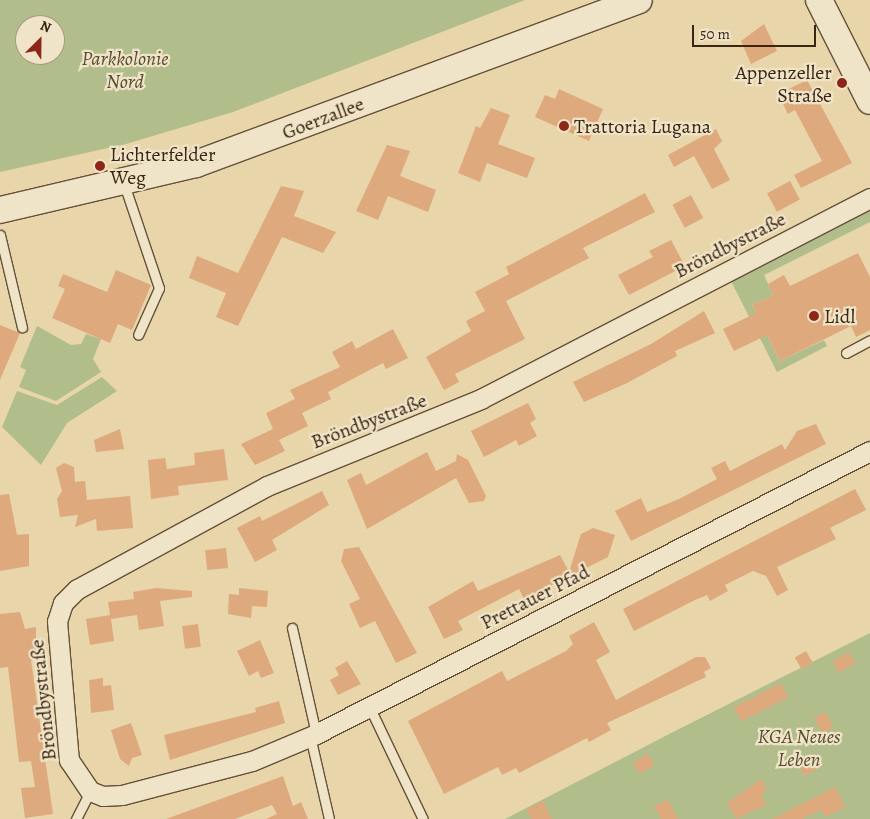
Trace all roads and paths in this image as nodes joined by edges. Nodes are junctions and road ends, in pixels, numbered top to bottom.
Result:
1 (639, 0) edge
2 (819, 0) edge
3 (870, 101) edge
4 (124, 184) junction
5 (870, 198) edge
6 (0, 210) edge
7 (0, 235) edge
8 (22, 327) dead end
9 (138, 335) dead end
10 (870, 340) edge
11 (846, 353) dead end
12 (870, 451) edge
13 (292, 628) dead end
14 (369, 706) junction
15 (313, 735) junction
16 (90, 791) junction
17 (76, 819) edge
18 (329, 819) edge
19 (424, 819) edge

1 - 4 main road, Goerzallee
2 - 3 main road
4 - 6 main road, Goerzallee
4 - 9 lane
5 - 16 street, Bröndbystraße
7 - 8 lane
10 - 11 lane
12 - 14 street, Prettauer Pfad
13 - 15 lane
14 - 15 street, Prettauer Pfad
14 - 19 lane
15 - 16 street
15 - 18 lane
16 - 17 lane

